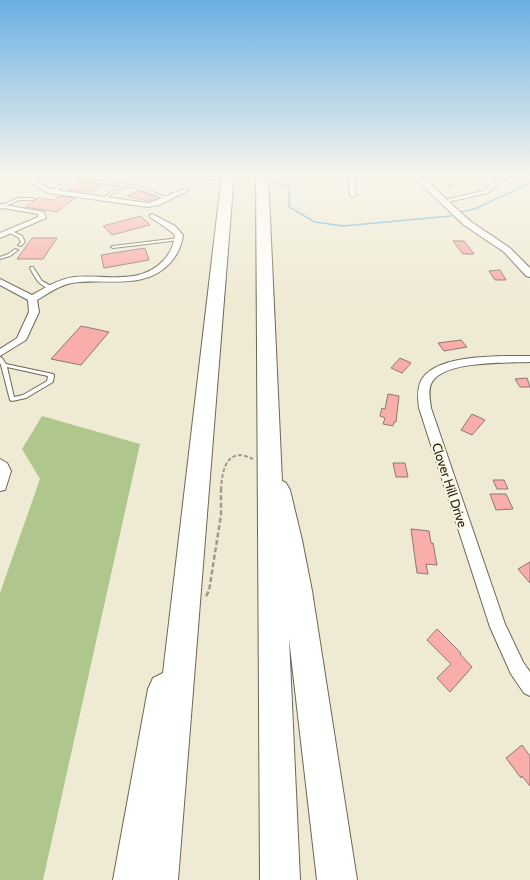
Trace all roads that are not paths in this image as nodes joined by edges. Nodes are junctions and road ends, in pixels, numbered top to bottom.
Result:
1 (42, 215) edge
2 (224, 215) edge
3 (263, 215) edge
4 (459, 215) edge
5 (152, 216) dead end
6 (11, 232) junction
7 (1, 237) edge
8 (179, 239) junction
9 (20, 245) dead end
10 (113, 247) dead end
11 (16, 250) dead end
12 (0, 258) edge
13 (32, 268) dead end
14 (530, 274) edge
15 (0, 282) edge
16 (51, 288) junction
17 (32, 299) junction
18 (0, 353) edge
19 (0, 359) edge
20 (530, 359) edge
21 (4, 365) junction
22 (268, 463) junction
23 (0, 464) edge
24 (0, 486) edge
25 (196, 506) junction
26 (530, 687) edge
27 (133, 880) edge
28 (158, 880) edge
29 (280, 880) edge
30 (337, 880) edge

1 - 6 street
2 - 25 highway
3 - 22 highway
4 - 14 street
5 - 8 street
6 - 7 street
6 - 9 lane
8 - 10 lane
8 - 16 street
11 - 12 lane
13 - 16 lane
15 - 17 street
16 - 17 street
17 - 18 street
19 - 21 lane
20 - 26 street, Clover Hill Drive
21 - 21 lane
22 - 29 highway
22 - 30 highway
23 - 24 street
25 - 27 highway
25 - 28 highway

